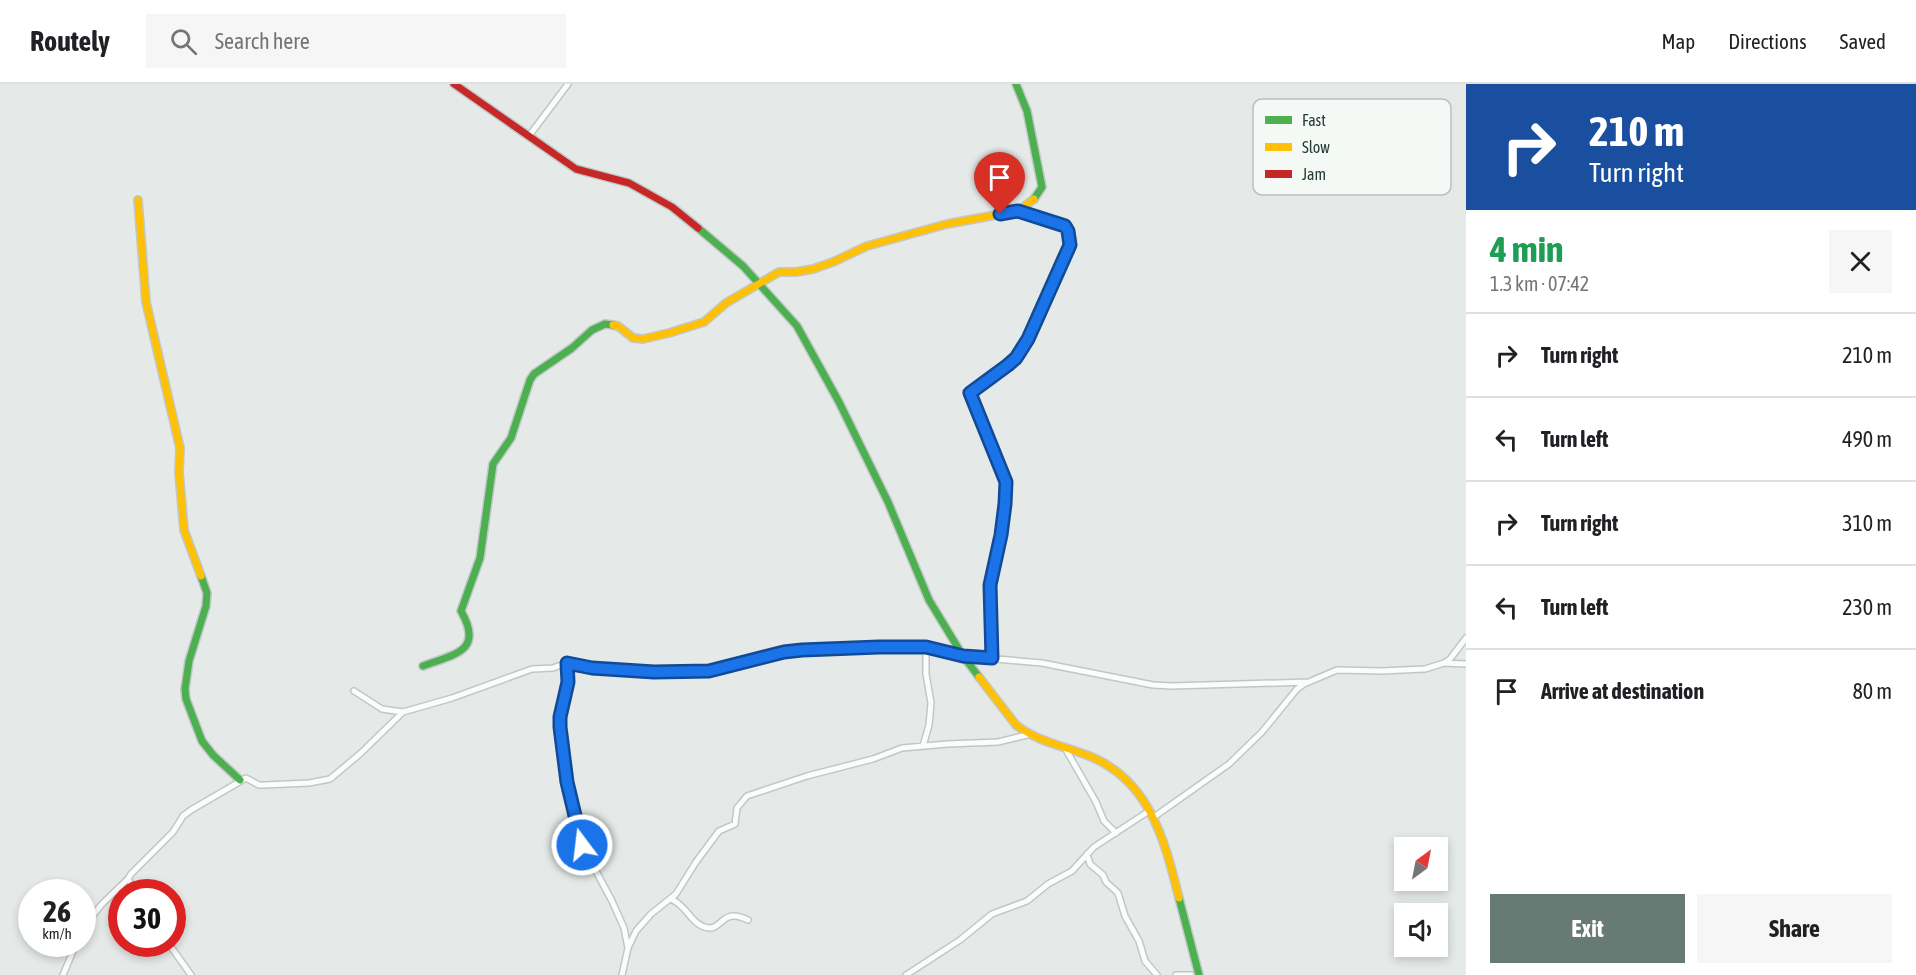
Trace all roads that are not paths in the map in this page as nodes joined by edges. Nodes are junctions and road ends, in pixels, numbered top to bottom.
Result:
1 (454, 84) edge
2 (568, 84) edge
3 (1017, 84) edge
4 (530, 136) junction
5 (138, 200) dead end
6 (1018, 211) junction
7 (758, 283) junction
8 (1466, 638) edge
9 (926, 647) junction
10 (963, 656) junction
11 (992, 658) junction
12 (567, 663) junction
13 (1444, 663) junction
14 (1466, 664) edge
15 (423, 666) dead end
16 (1309, 682) junction
17 (354, 692) dead end
18 (403, 712) junction
19 (1027, 735) junction
20 (923, 746) junction
21 (1065, 748) junction
22 (240, 780) junction
23 (1151, 814) junction
24 (1116, 833) junction
25 (1087, 854) junction
26 (128, 879) edge
27 (108, 898) edge
28 (671, 898) junction
29 (96, 912) edge
30 (748, 920) dead end
31 (628, 948) junction
32 (71, 957) edge
33 (178, 957) edge
34 (63, 975) edge
35 (191, 975) edge
36 (622, 975) edge
37 (906, 975) edge
38 (1157, 975) edge
39 (1176, 975) edge
40 (1191, 975) edge
41 (1200, 975) edge

1 - 4 street
2 - 4 street
3 - 6 street
4 - 7 street
5 - 22 street
6 - 7 street
6 - 11 street
7 - 10 street
7 - 15 street
8 - 13 street
9 - 10 street
9 - 12 street
9 - 20 street
10 - 11 street
10 - 19 street
11 - 16 street
12 - 18 street
12 - 31 street
13 - 14 street
13 - 16 street
16 - 23 street
17 - 18 street
18 - 22 street
19 - 20 street
19 - 21 street
20 - 28 street
21 - 23 street
21 - 24 street
22 - 26 street
23 - 24 street
23 - 41 street
24 - 25 street
25 - 37 street
25 - 38 street
27 - 29 street
28 - 30 street
28 - 31 street
31 - 36 street
32 - 34 street
33 - 35 street
39 - 40 street

